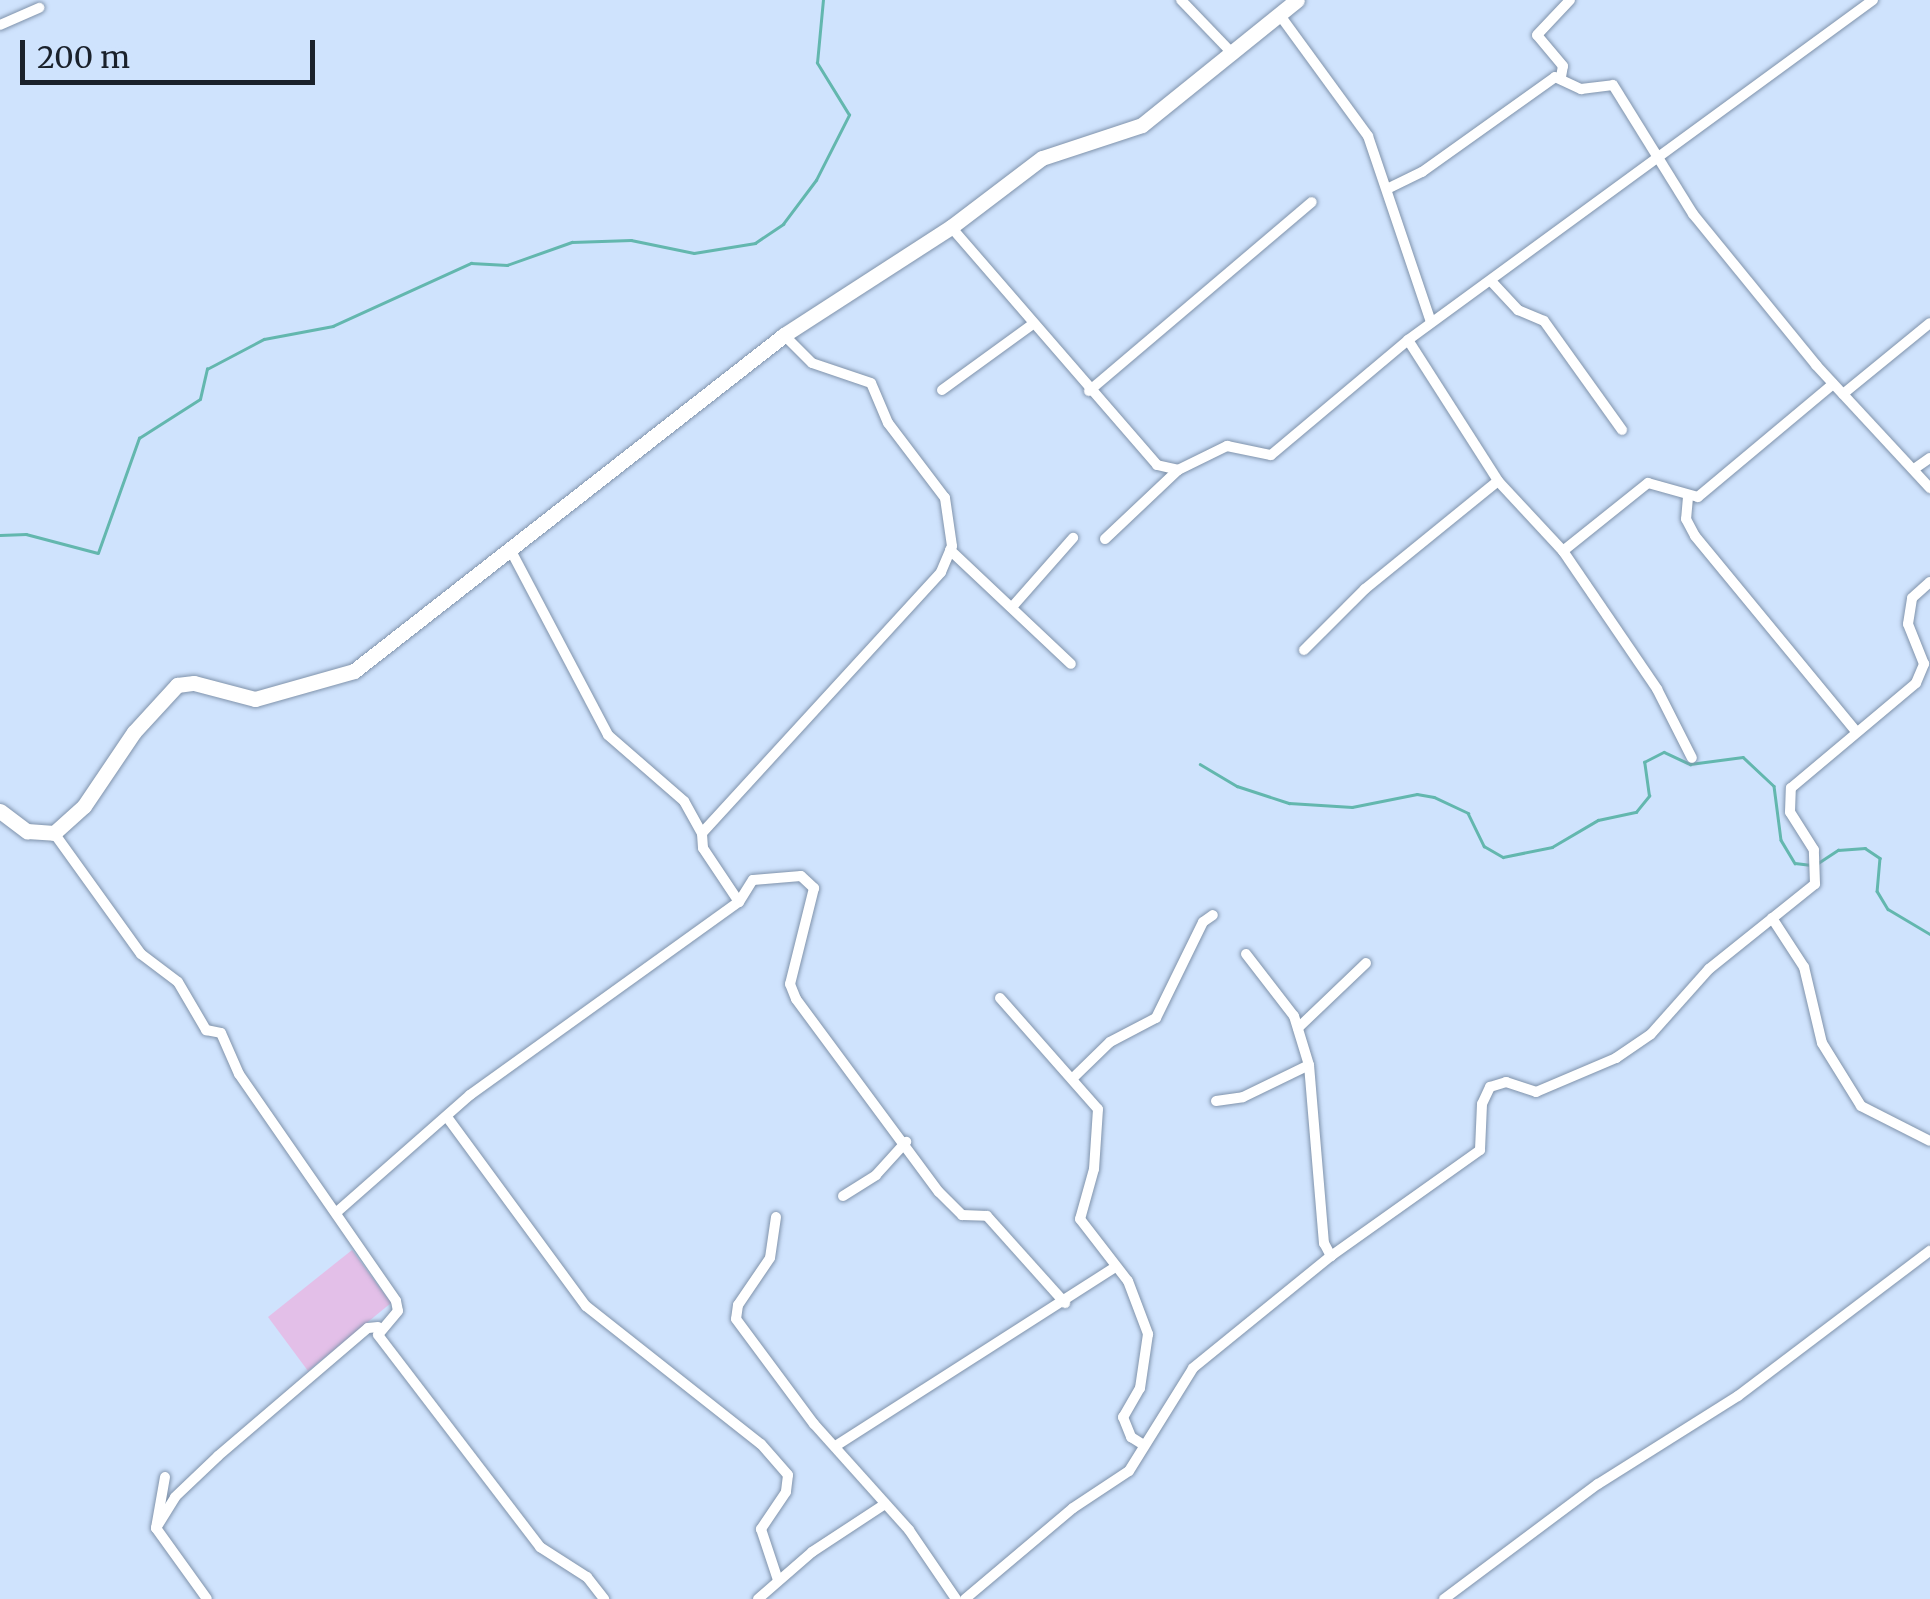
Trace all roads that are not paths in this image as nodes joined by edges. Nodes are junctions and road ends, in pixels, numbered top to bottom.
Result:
1 (22, 0) edge
2 (1181, 0) edge
3 (1297, 0) edge
4 (1570, 0) edge
5 (1873, 0) edge
6 (40, 8) dead end
7 (1279, 14) junction
8 (12, 17) junction
9 (0, 25) edge
10 (1234, 56) junction
11 (1561, 77) junction
12 (1660, 161) junction
13 (1389, 188) junction
14 (1312, 202) dead end
15 (951, 227) junction
16 (1491, 281) junction
17 (1431, 322) junction
18 (1930, 323) edge
19 (1030, 326) junction
20 (784, 334) junction
21 (1408, 340) junction
22 (1834, 384) junction
23 (942, 390) dead end
24 (1089, 391) junction
25 (1842, 394) junction
26 (1622, 430) dead end
27 (1930, 458) edge
28 (1178, 470) junction
29 (1914, 470) junction
30 (1498, 482) junction
31 (1930, 488) edge
32 (1688, 497) junction
33 (1073, 538) dead end
34 (1106, 539) dead end
35 (510, 549) junction
36 (950, 550) junction
37 (1563, 551) junction
38 (1930, 582) edge
39 (1013, 606) junction
40 (1304, 650) dead end
41 (1071, 664) dead end
42 (1856, 732) junction
43 (1692, 758) dead end
44 (0, 810) edge
45 (54, 833) junction
46 (702, 833) junction
47 (739, 902) junction
48 (1214, 915) dead end
49 (1772, 918) junction
50 (1246, 954) dead end
51 (1366, 963) dead end
52 (1000, 998) dead end
53 (1298, 1028) junction
54 (1308, 1064) junction
55 (1074, 1077) junction
56 (1216, 1101) dead end
57 (447, 1117) junction
58 (1930, 1141) edge
59 (906, 1142) junction
60 (843, 1196) dead end
61 (338, 1210) junction
62 (776, 1217) dead end
63 (1930, 1251) edge
64 (1331, 1256) junction
65 (1115, 1267) junction
66 (1065, 1303) junction
67 (378, 1327) junction
68 (836, 1445) junction
69 (1144, 1445) junction
70 (166, 1477) dead end
71 (882, 1506) junction
72 (156, 1528) junction
73 (778, 1580) junction
74 (207, 1599) edge
75 (604, 1599) edge
76 (758, 1599) edge
77 (956, 1599) edge
78 (965, 1599) edge
79 (1444, 1599) edge

1 - 8 street
2 - 10 street
3 - 7 street
4 - 11 street
5 - 12 street
6 - 8 street
7 - 10 street
7 - 13 street
8 - 9 street
10 - 15 street
11 - 12 street
11 - 13 street
12 - 16 street
12 - 22 street
13 - 17 street
14 - 24 street
15 - 19 street
15 - 20 street
16 - 17 street
16 - 26 street
17 - 21 street
18 - 25 street
19 - 23 street
19 - 24 street
20 - 35 street
20 - 36 street
21 - 28 street
21 - 30 street
22 - 25 street
22 - 32 street
24 - 28 street
25 - 29 street
27 - 29 street
28 - 34 street
29 - 31 street
30 - 37 street
30 - 40 street
32 - 37 street
32 - 42 street
33 - 39 street
35 - 45 street
35 - 46 street
36 - 39 street
36 - 46 street
37 - 43 street
38 - 42 street
39 - 41 street
42 - 49 street
44 - 45 street
45 - 61 street
46 - 47 street
47 - 57 street
47 - 59 street
48 - 55 street
49 - 58 street
49 - 64 street
50 - 53 street
51 - 53 street
52 - 55 street
53 - 54 street
54 - 56 street
54 - 64 street
55 - 65 street
57 - 61 street
57 - 73 street
59 - 60 street
59 - 66 street
61 - 67 street
62 - 68 street
63 - 79 street
64 - 69 street
65 - 66 street
65 - 69 street
66 - 68 street
67 - 72 street
67 - 75 street
68 - 71 street
69 - 78 street
70 - 72 street
71 - 73 street
71 - 77 street
72 - 74 street
73 - 76 street

